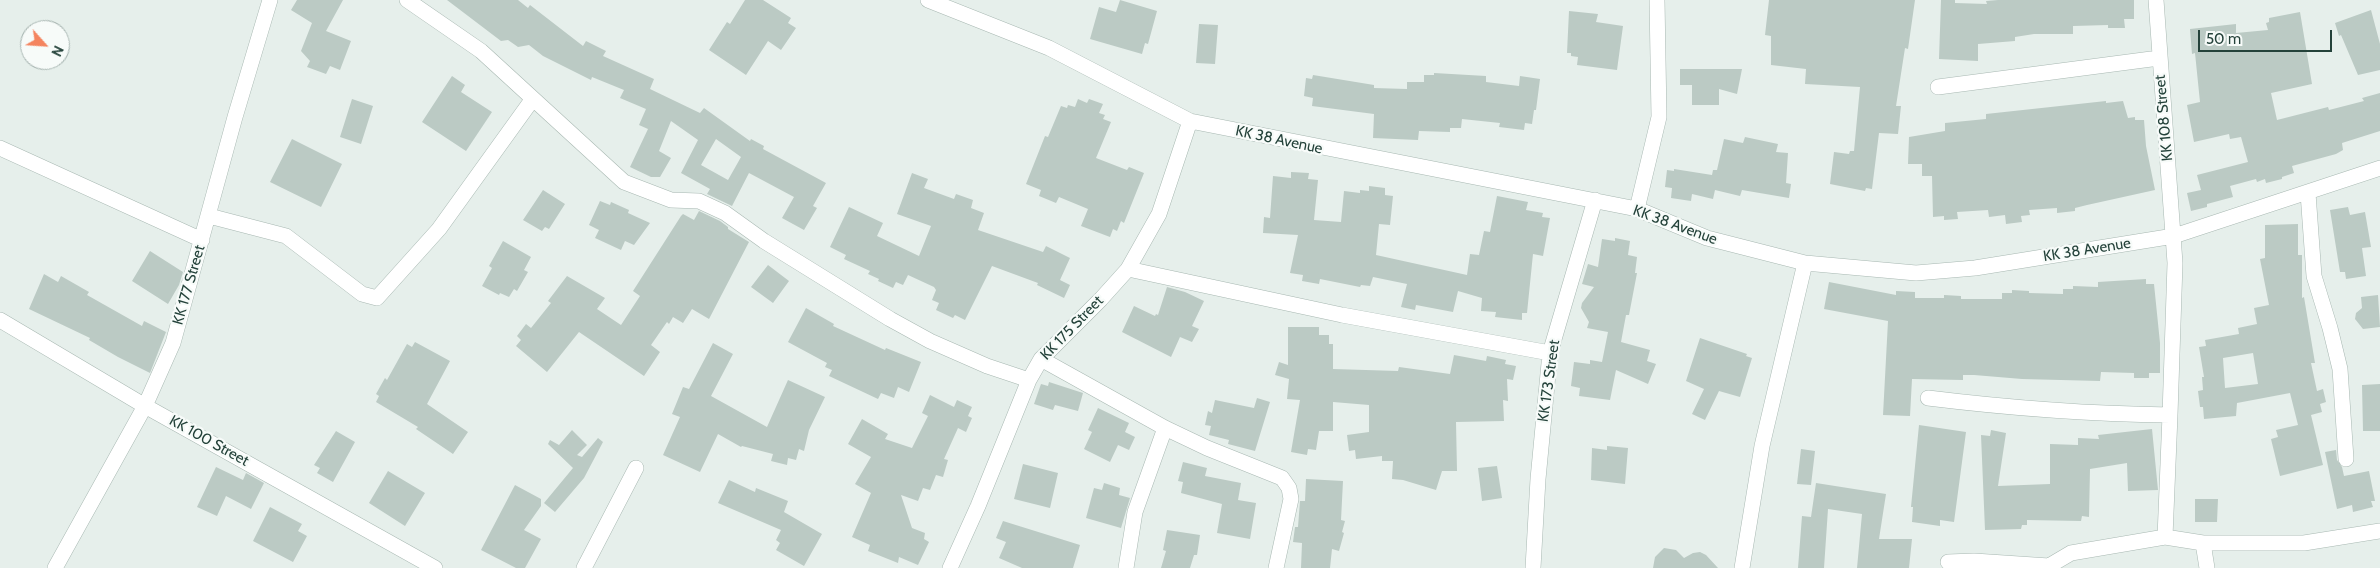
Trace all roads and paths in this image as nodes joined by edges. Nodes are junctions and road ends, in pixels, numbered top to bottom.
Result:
1 (270, 0) edge
2 (407, 0) edge
3 (928, 0) edge
4 (1657, 0) edge
5 (2156, 0) edge
6 (2159, 58) junction
7 (1938, 87) dead end
8 (532, 100) junction
9 (1190, 121) junction
10 (0, 148) edge
11 (2380, 168) edge
12 (2308, 192) junction
13 (1595, 200) junction
14 (1637, 209) junction
15 (209, 216) junction
16 (2174, 236) junction
17 (202, 240) junction
18 (1805, 263) junction
19 (1128, 269) junction
20 (0, 320) edge
21 (1550, 353) junction
22 (1041, 359) junction
23 (1029, 380) junction
24 (1928, 398) dead end
25 (145, 406) junction
26 (2170, 415) junction
27 (1165, 428) junction
28 (2346, 459) dead end
29 (636, 468) dead end
30 (2380, 531) edge
31 (2165, 537) junction
32 (2203, 543) junction
33 (1948, 562) dead end
34 (2049, 567) edge
35 (55, 568) edge
36 (435, 568) edge
37 (584, 568) edge
38 (950, 568) edge
39 (1126, 568) edge
40 (1276, 568) edge
41 (1533, 568) edge
42 (1742, 568) edge
43 (2207, 568) edge

1 - 15 street, KK 177 Street
2 - 8 street
3 - 9 street, KK 38 Avenue
4 - 14 street
5 - 6 street, KK 108 Street
6 - 7 street
6 - 16 street, KK 108 Street
8 - 15 street
8 - 23 street
9 - 13 street, KK 38 Avenue
9 - 19 street, KK 175 Street
10 - 17 street
11 - 12 street, KK 38 Avenue
12 - 16 street, KK 38 Avenue
12 - 28 street
13 - 14 street, KK 38 Avenue
13 - 21 street, KK 173 Street
14 - 18 street, KK 38 Avenue
15 - 17 street, KK 177 Street
16 - 18 street, KK 38 Avenue
16 - 26 street, KK 108 Street
17 - 25 street, KK 177 Street
18 - 42 street
19 - 21 street
19 - 22 street, KK 175 Street
20 - 25 street
21 - 41 street, KK 173 Street
22 - 23 street, KK 175 Street
22 - 27 street
23 - 38 street, KK 175 Street
24 - 26 street
25 - 35 street
25 - 36 street, KK 100 Street
26 - 31 street, KK 108 Street
27 - 39 street
27 - 40 street
29 - 37 street
30 - 32 street
31 - 32 street
31 - 34 street
32 - 43 street
33 - 34 street

